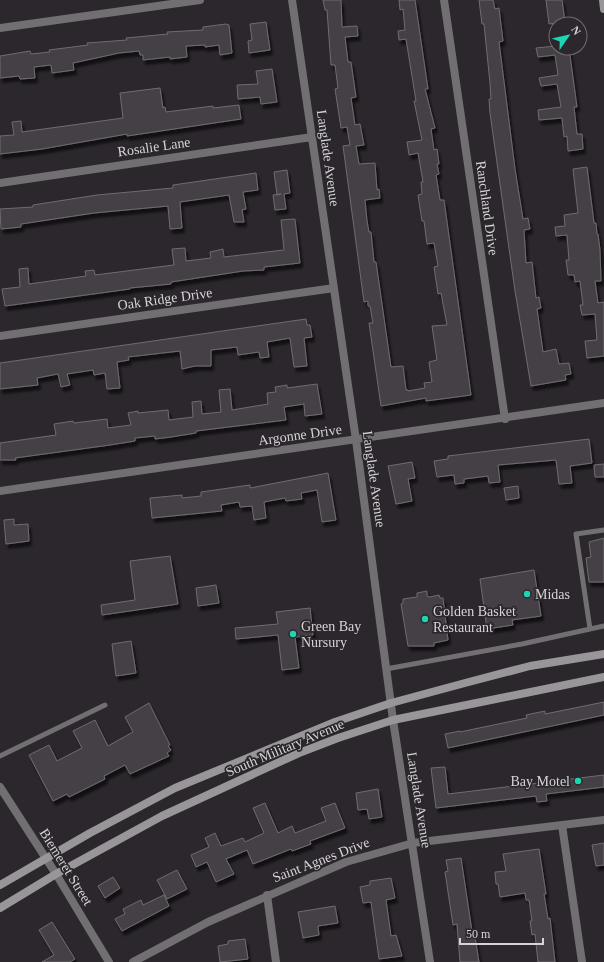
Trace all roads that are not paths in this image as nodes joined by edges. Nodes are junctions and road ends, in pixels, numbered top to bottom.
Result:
1 (200, 0) edge
2 (292, 0) edge
3 (444, 0) edge
4 (603, 0) edge
5 (604, 9) edge
6 (0, 28) edge
7 (312, 137) junction
8 (0, 183) edge
9 (334, 288) junction
10 (0, 336) edge
11 (604, 404) edge
12 (505, 419) junction
13 (356, 440) junction
14 (0, 492) edge
15 (604, 530) edge
16 (604, 626) edge
17 (590, 629) junction
18 (604, 654) edge
19 (386, 669) junction
20 (604, 677) edge
21 (391, 703) junction
22 (105, 705) dead end
23 (394, 720) junction
24 (0, 756) edge
25 (0, 787) edge
26 (604, 820) edge
27 (562, 825) junction
28 (413, 843) junction
29 (46, 858) junction
30 (56, 874) junction
31 (0, 885) edge
32 (267, 895) junction
33 (0, 908) edge
34 (109, 962) edge
35 (134, 962) edge
36 (276, 962) edge
37 (430, 962) edge
38 (582, 962) edge

1 - 6 street
2 - 7 street, Langlade Avenue
3 - 12 street, Ranchland Drive
4 - 5 main road
7 - 8 street, Rosalie Lane
7 - 9 street, Langlade Avenue
9 - 10 street, Oak Ridge Drive
9 - 13 street, Langlade Avenue
11 - 12 street, Argonne Drive
12 - 13 street, Argonne Drive
13 - 14 street, Argonne Drive
13 - 19 street, Langlade Avenue
15 - 17 lane
16 - 17 lane
17 - 19 lane
18 - 21 main road, South Military Avenue
19 - 21 street, Langlade Avenue
20 - 23 main road, South Military Avenue
21 - 23 street, Langlade Avenue
21 - 29 main road, South Military Avenue
22 - 24 lane
23 - 28 street, Langlade Avenue
23 - 30 main road, South Military Avenue
25 - 29 street, Biemeret Street
26 - 27 street, Saint Agnes Drive
27 - 28 street, Saint Agnes Drive
27 - 38 street
28 - 32 street, Saint Agnes Drive
28 - 37 street, Langlade Avenue
29 - 30 street, Biemeret Street
29 - 31 main road, South Military Avenue
30 - 33 main road, South Military Avenue
30 - 34 street, Biemeret Street
32 - 35 street, Saint Agnes Drive
32 - 36 street

